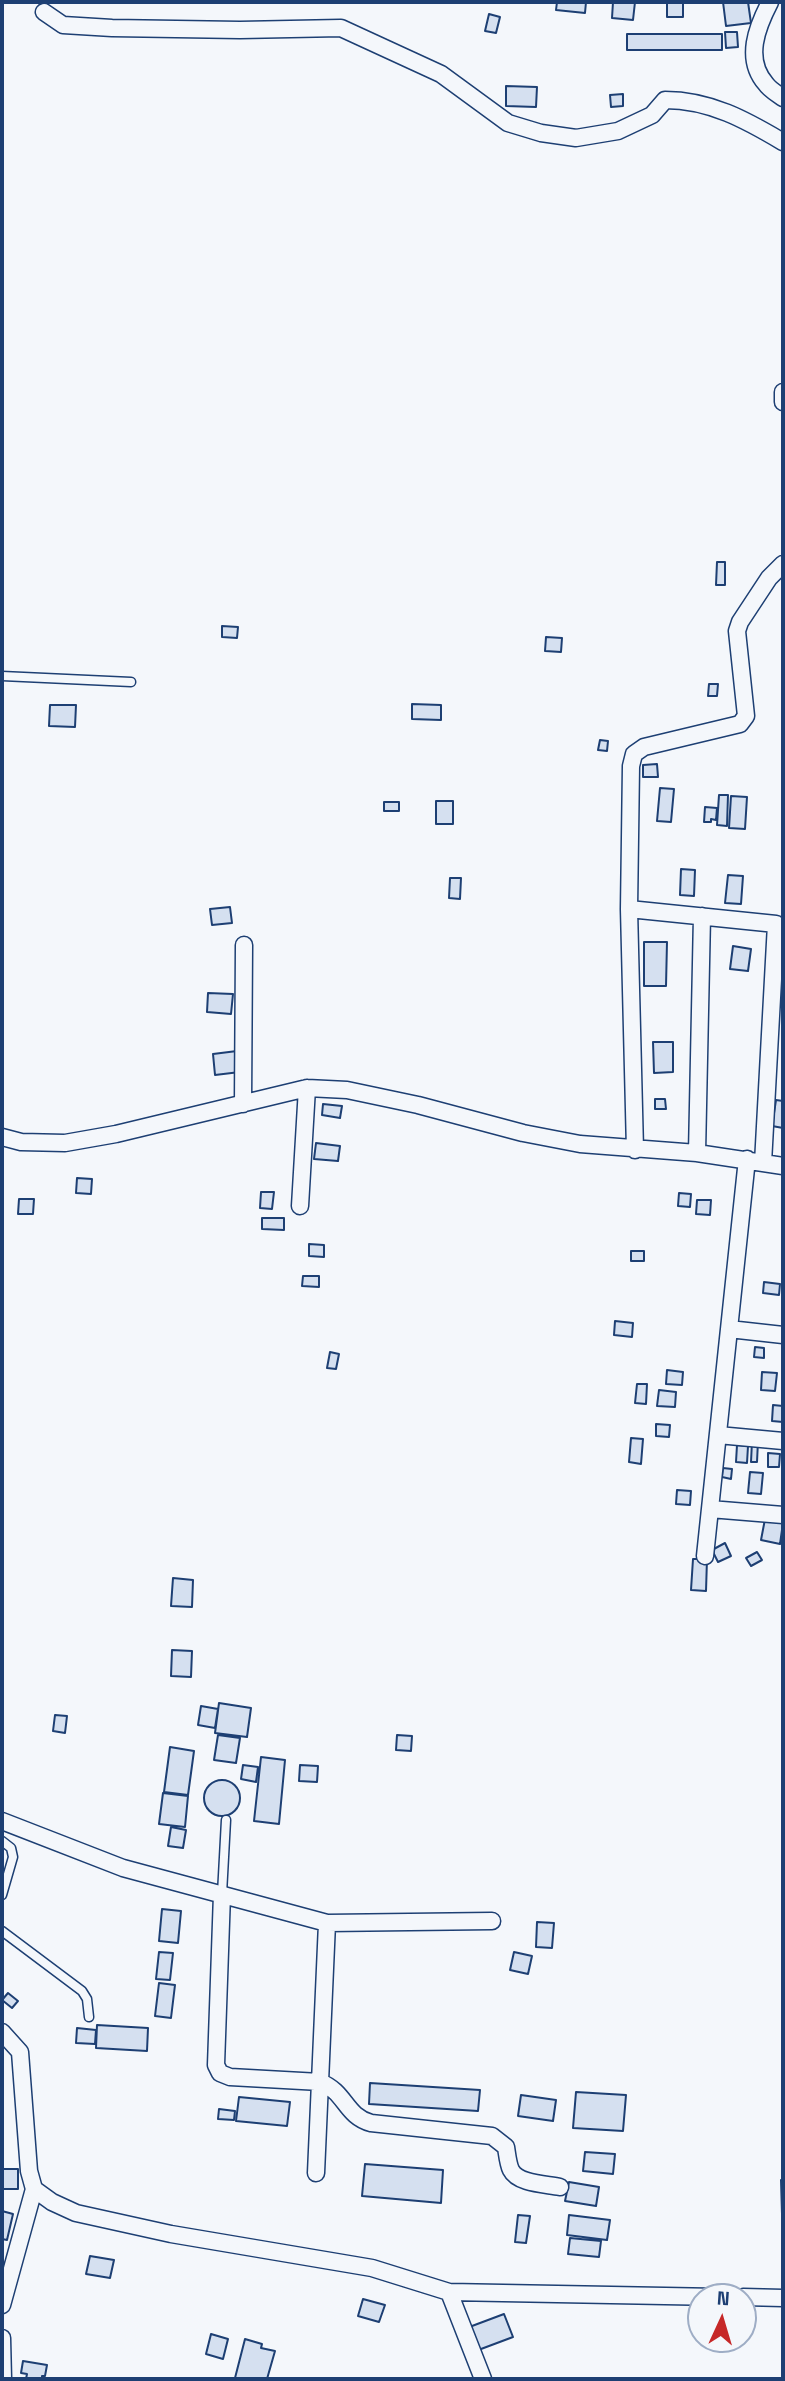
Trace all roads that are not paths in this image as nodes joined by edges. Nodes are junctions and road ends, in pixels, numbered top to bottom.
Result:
1 (770, 2) edge
2 (44, 12) dead end
3 (783, 98) edge
4 (783, 142) edge
5 (783, 392) edge
6 (783, 402) edge
7 (783, 564) edge
8 (2, 676) edge
9 (131, 682) dead end
10 (629, 909) junction
11 (702, 916) junction
12 (244, 945) dead end
13 (307, 1088) junction
14 (243, 1104) junction
15 (2, 1137) edge
16 (635, 1150) junction
17 (697, 1153) junction
18 (755, 1161) junction
19 (783, 1166) edge
20 (300, 1206) dead end
21 (729, 1329) junction
22 (783, 1335) edge
23 (718, 1435) junction
24 (783, 1441) edge
25 (710, 1509) junction
26 (783, 1515) edge
27 (705, 1556) dead end
28 (226, 1820) dead end
29 (2, 1821) edge
30 (2, 1841) edge
31 (222, 1894) junction
32 (2, 1895) edge
33 (492, 1921) dead end
34 (327, 1923) junction
35 (2, 1931) edge
36 (89, 2017) dead end
37 (2, 2032) edge
38 (320, 2082) junction
39 (316, 2173) dead end
40 (560, 2187) dead end
41 (34, 2189) junction
42 (449, 2292) junction
43 (687, 2296) edge
44 (757, 2297) edge
45 (783, 2298) edge
46 (2, 2305) edge
47 (2, 2338) edge
48 (3, 2379) edge
49 (482, 2379) edge

1 - 3 street
2 - 4 street
5 - 6 street
7 - 10 street
8 - 9 lane
10 - 11 street
10 - 16 street
11 - 17 street
11 - 18 street
12 - 14 street
13 - 14 street
13 - 16 street
13 - 20 street
14 - 15 street
16 - 17 street
17 - 18 street
18 - 19 street
18 - 21 street
21 - 22 street
21 - 23 street
23 - 24 street
23 - 25 street
25 - 26 street
25 - 27 street
28 - 31 lane
29 - 31 street
30 - 32 lane
31 - 34 street
31 - 38 street
33 - 34 street
34 - 38 street
35 - 36 lane
37 - 41 street
38 - 39 street
38 - 40 street
41 - 42 street
41 - 46 street
42 - 43 street
42 - 49 street
44 - 45 street
47 - 48 street

